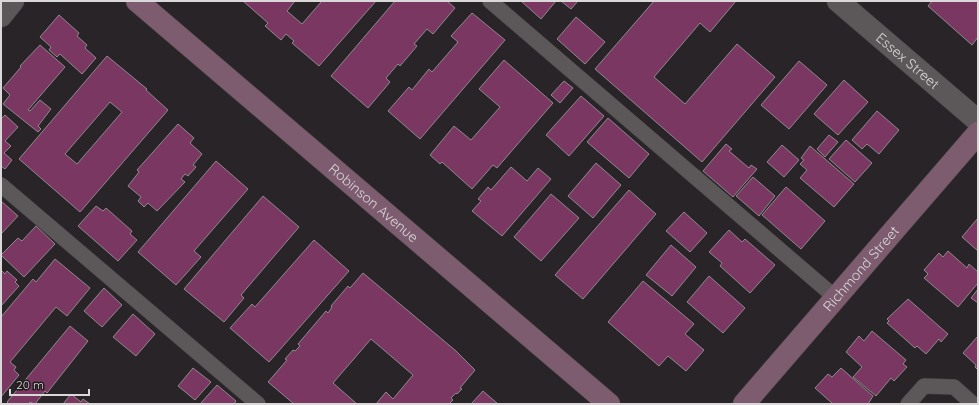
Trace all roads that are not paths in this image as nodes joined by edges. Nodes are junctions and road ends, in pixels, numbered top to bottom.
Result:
1 (13, 1) edge
2 (137, 1) edge
3 (490, 1) edge
4 (838, 1) edge
5 (1, 16) edge
6 (978, 121) edge
7 (978, 133) edge
8 (1, 185) edge
9 (836, 298) junction
10 (258, 404) edge
11 (610, 404) edge
12 (744, 404) edge
13 (908, 404) edge
14 (973, 404) edge

1 - 5 street
2 - 11 main road, Robinson Avenue
3 - 9 lane
4 - 6 street, Essex Street
7 - 9 main road, Richmond Street
8 - 10 lane
9 - 12 main road, Richmond Street
13 - 14 lane

